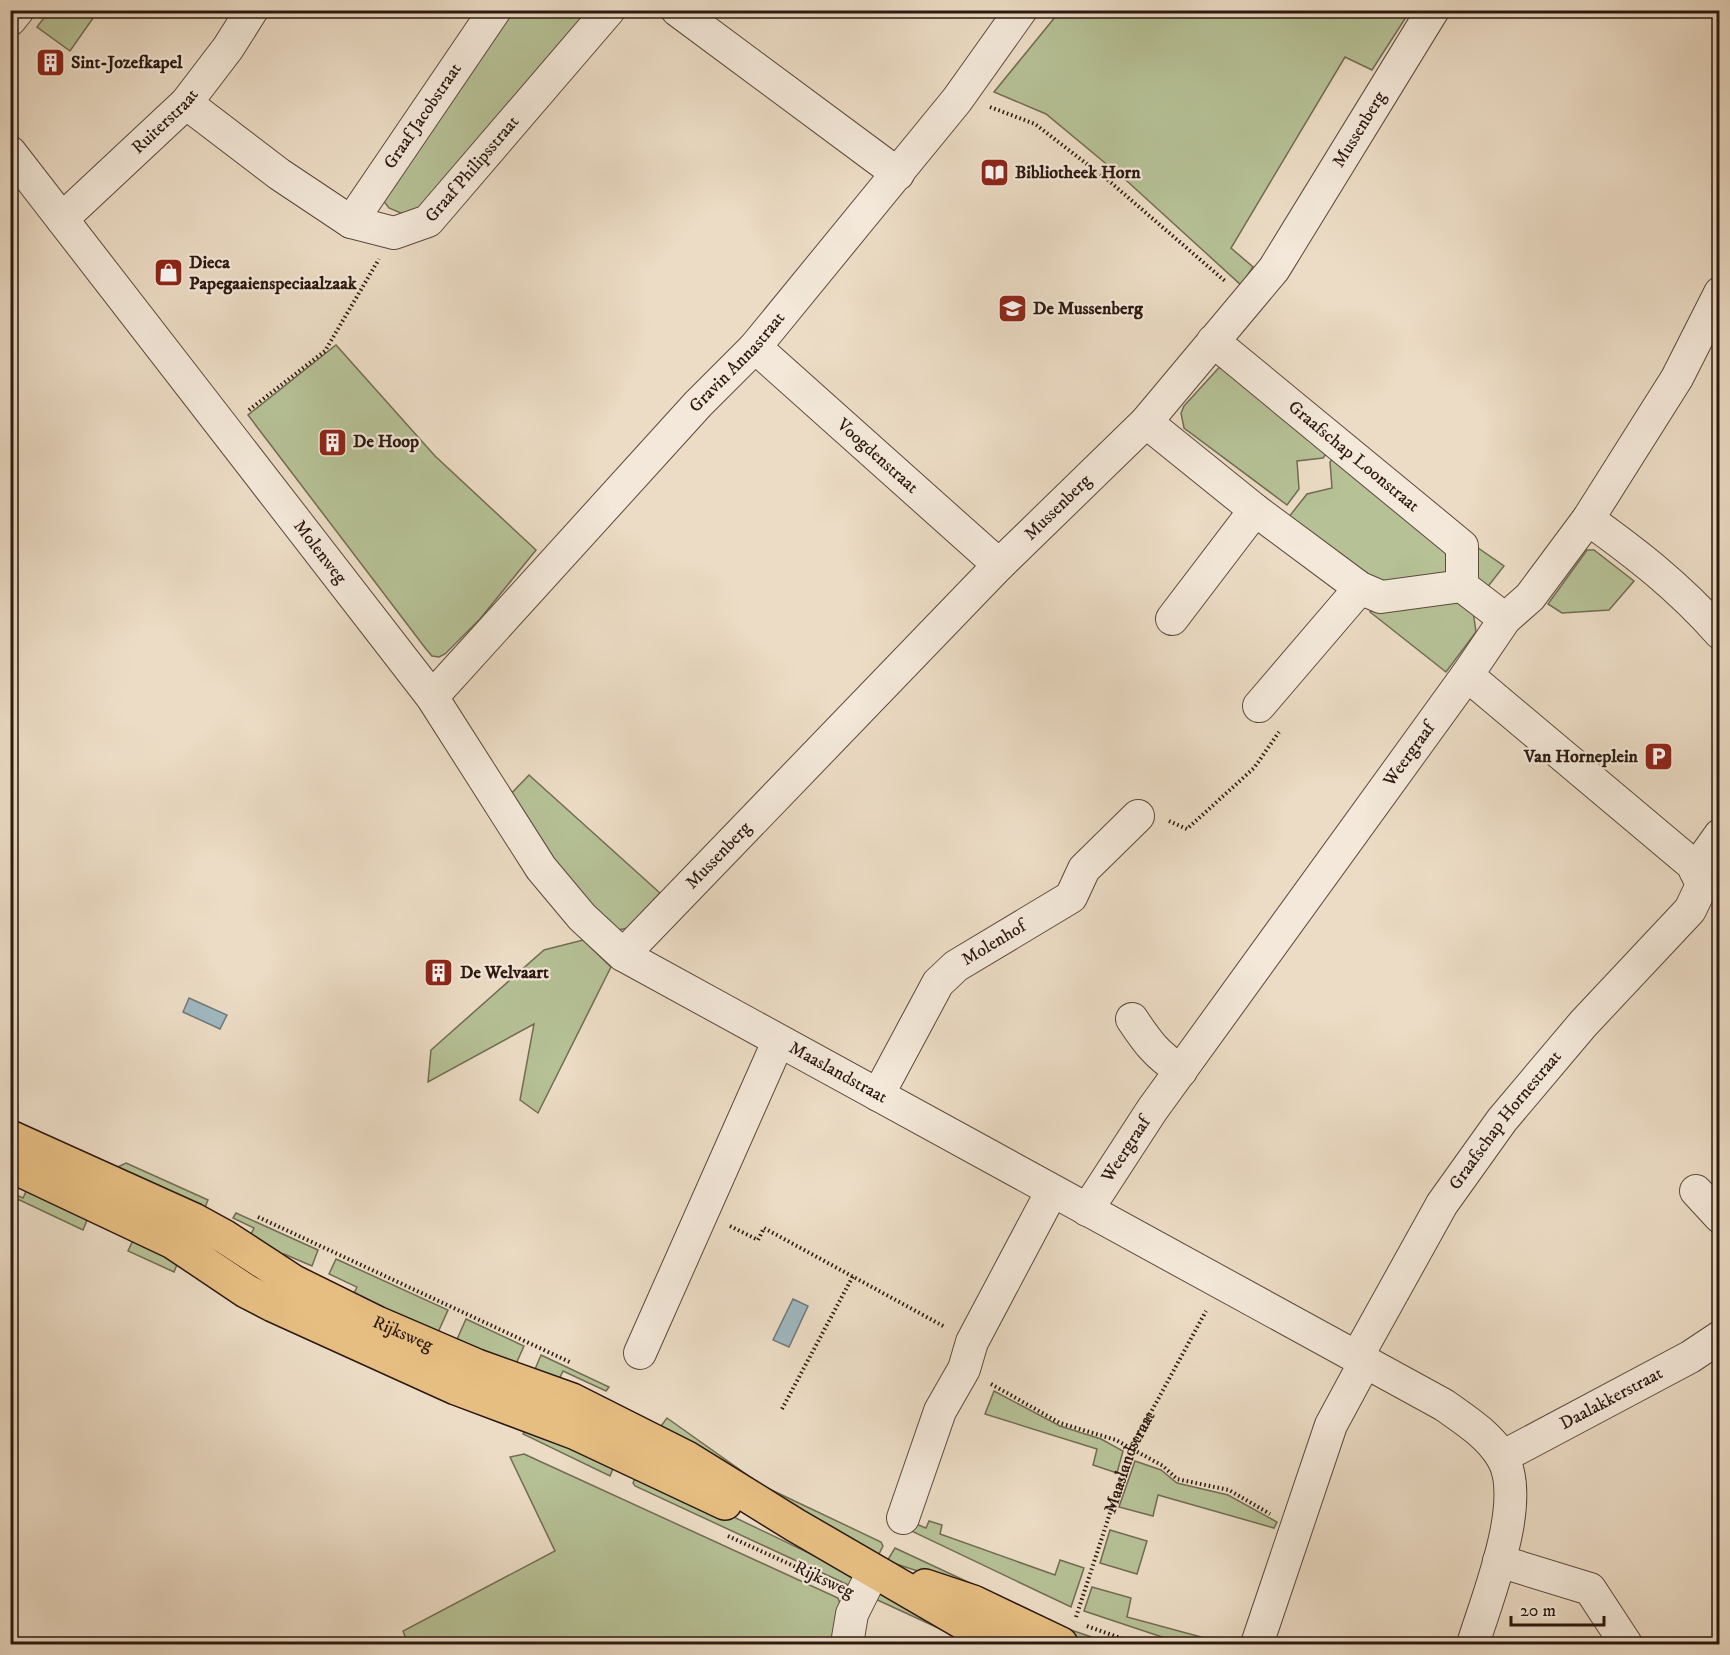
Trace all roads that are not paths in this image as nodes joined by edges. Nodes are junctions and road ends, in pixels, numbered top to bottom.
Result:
1 (18, 10) edge
2 (252, 10) edge
3 (495, 10) edge
4 (609, 10) edge
5 (677, 10) edge
6 (1021, 10) edge
7 (1433, 10) edge
8 (10, 20) edge
9 (186, 103) junction
10 (10, 152) edge
11 (898, 174) junction
12 (62, 219) junction
13 (351, 222) junction
14 (1719, 293) edge
15 (1213, 341) junction
16 (755, 347) junction
17 (1146, 422) junction
18 (1255, 510) junction
19 (1588, 519) junction
20 (999, 565) junction
21 (1462, 586) junction
22 (1360, 588) junction
23 (1172, 619) dead end
24 (1504, 619) junction
25 (1719, 633) edge
26 (1467, 675) junction
27 (432, 697) junction
28 (1259, 706) road end
29 (1138, 816) road end
30 (1719, 835) edge
31 (1695, 870) junction
32 (622, 956) junction
33 (1132, 1019) dead end
34 (778, 1042) junction
35 (1181, 1071) junction
36 (878, 1095) junction
37 (10, 1137) edge
38 (10, 1166) edge
39 (1052, 1191) junction
40 (1696, 1191) dead end
41 (1087, 1210) junction
42 (1719, 1217) edge
43 (1719, 1337) edge
44 (640, 1353) dead end
45 (1361, 1360) junction
46 (1502, 1456) junction
47 (903, 1518) dead end
48 (795, 1525) junction
49 (1499, 1561) junction
50 (873, 1572) junction
51 (1068, 1633) edge
52 (847, 1644) edge
53 (1000, 1644) edge
54 (1257, 1644) edge
55 (1473, 1644) edge
56 (1626, 1644) edge

1 - 8 street
2 - 9 street, Ruiterstraat
3 - 13 street, Graaf Jacobstraat
4 - 13 street, Graaf Philipsstraat
5 - 11 street
6 - 11 street, Gravin Annastraat
7 - 15 street, Mussenberg
9 - 12 street, Ruiterstraat
9 - 13 street
10 - 12 street, Molenweg
11 - 16 street, Gravin Annastraat
12 - 27 street, Molenweg
14 - 19 street, Weergraaf
15 - 17 street, Mussenberg
15 - 21 street, Graafschap Loonstraat
16 - 20 street, Voogdenstraat
16 - 27 street, Gravin Annastraat
17 - 18 street
17 - 20 street, Mussenberg
18 - 22 street
18 - 23 street
19 - 24 street, Weergraaf
19 - 25 street
20 - 32 street, Mussenberg
21 - 22 street
21 - 24 street
22 - 28 street
24 - 26 street, Weergraaf
26 - 31 street
26 - 35 street, Weergraaf
27 - 32 street, Molenweg
29 - 36 street, Molenhof
30 - 31 street
31 - 45 street, Graafschap Hornestraat
32 - 34 street, Maaslandstraat
33 - 35 street
34 - 36 street, Maaslandstraat
34 - 44 street
35 - 41 street, Weergraaf
36 - 39 street, Maaslandstraat
37 - 48 main road, Rijksweg
38 - 48 main road, Rijksweg
39 - 41 street, Maaslandstraat
39 - 47 street
40 - 42 street
41 - 45 street, Maaslandstraat
43 - 46 street, Daalakkerstraat
45 - 46 street, Maaslandstraat
45 - 54 street
46 - 49 street, Maaslandstraat
48 - 50 main road, Rijksweg
49 - 55 street, Maaslandstraat
49 - 56 street
50 - 51 main road, Rijksweg
50 - 52 street
50 - 53 main road, Rijksweg

